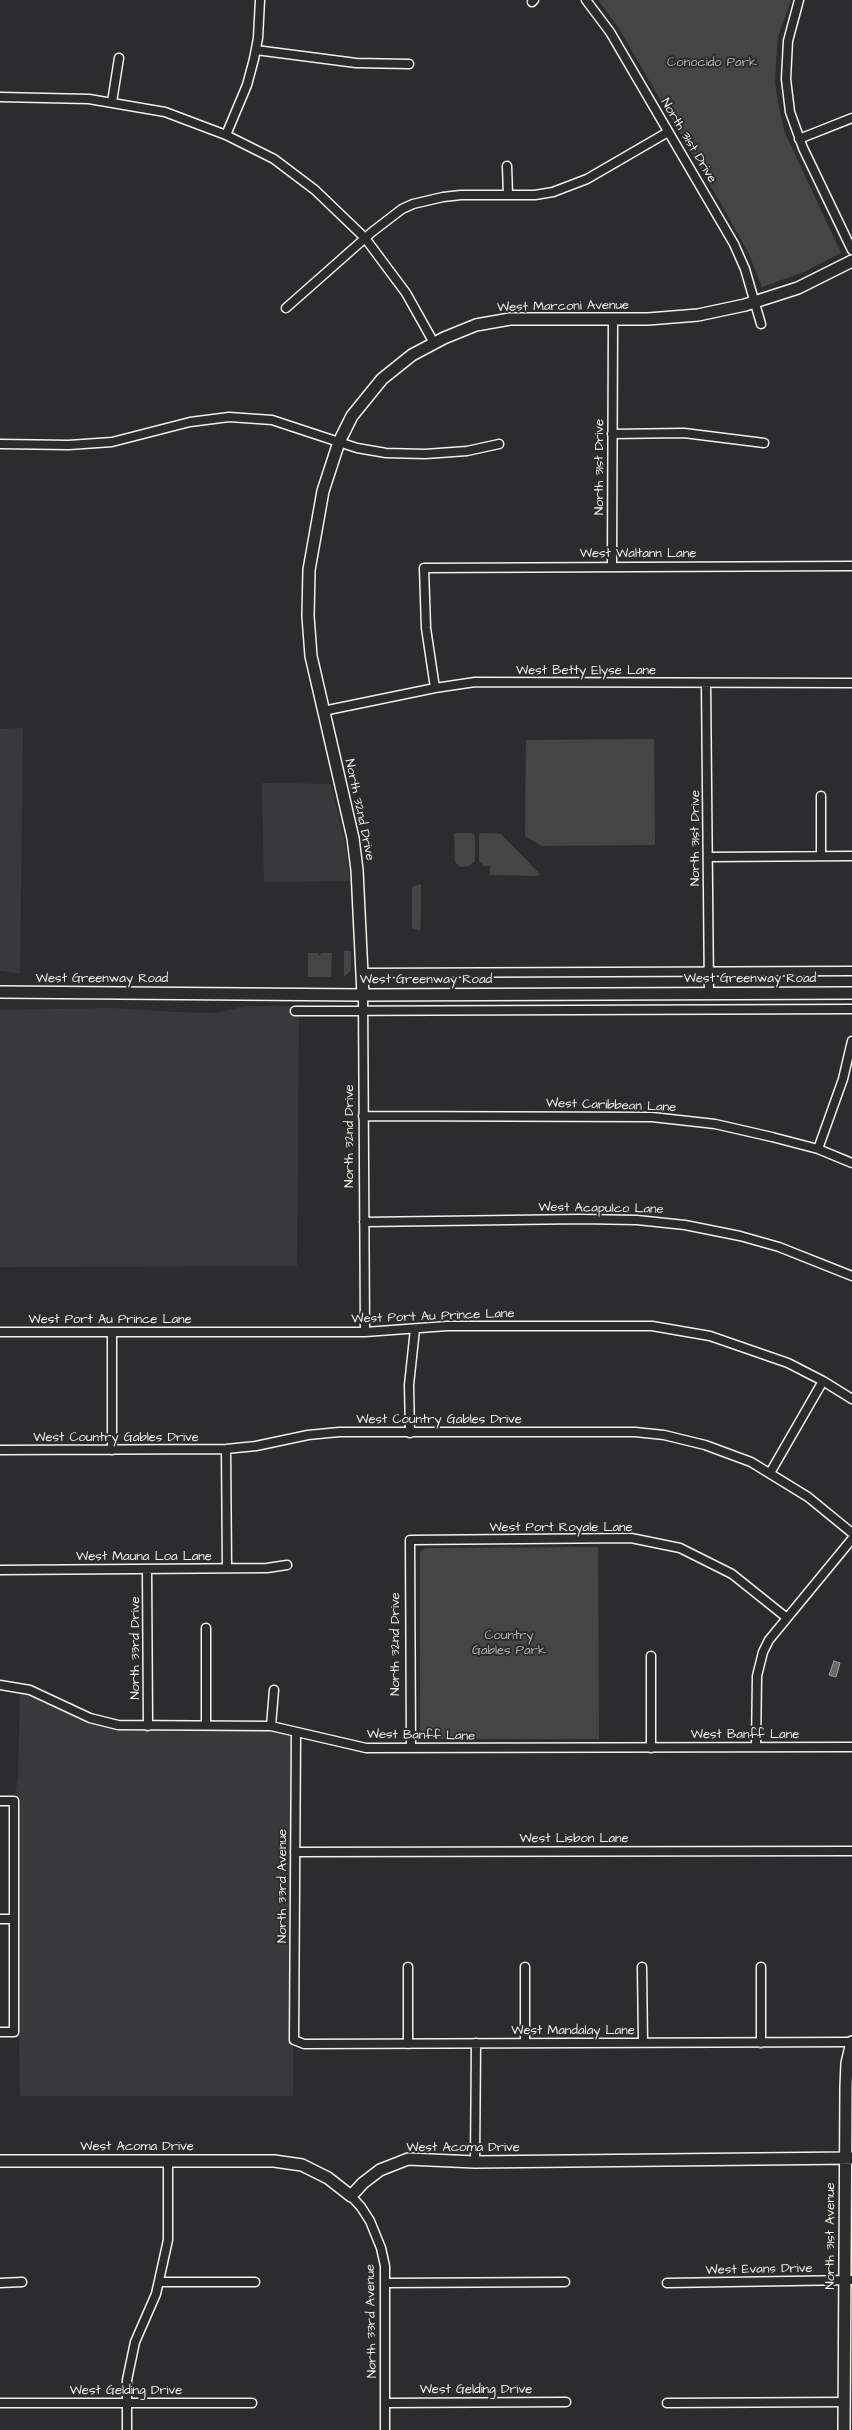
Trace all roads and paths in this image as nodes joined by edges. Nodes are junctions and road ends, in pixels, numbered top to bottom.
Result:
1 (260, 0) edge
2 (586, 0) edge
3 (799, 0) edge
4 (256, 50) junction
5 (119, 58) dead end
6 (409, 64) dead end
7 (0, 97) edge
8 (112, 102) junction
9 (852, 118) edge
10 (668, 132) junction
11 (226, 135) junction
12 (799, 139) junction
13 (507, 166) dead end
14 (508, 195) junction
15 (365, 238) junction
16 (852, 250) edge
17 (852, 261) edge
18 (754, 302) junction
19 (286, 308) dead end
20 (613, 319) junction
21 (761, 324) dead end
22 (434, 343) junction
23 (612, 434) junction
24 (339, 442) junction
25 (764, 443) dead end
26 (0, 444) edge
27 (499, 444) dead end
28 (612, 566) junction
29 (852, 566) edge
30 (706, 683) junction
31 (852, 683) edge
32 (435, 688) junction
33 (323, 712) junction
34 (821, 796) dead end
35 (821, 856) junction
36 (852, 856) edge
37 (708, 857) junction
38 (708, 971) junction
39 (852, 971) edge
40 (362, 973) junction
41 (0, 992) edge
42 (709, 993) junction
43 (852, 993) edge
44 (363, 995) junction
45 (852, 1009) edge
46 (295, 1011) dead end
47 (363, 1012) junction
48 (852, 1041) edge
49 (363, 1116) junction
50 (818, 1149) junction
51 (852, 1163) edge
52 (364, 1222) junction
53 (852, 1276) edge
54 (415, 1329) junction
55 (0, 1332) edge
56 (112, 1332) junction
57 (365, 1332) junction
58 (823, 1381) junction
59 (852, 1400) edge
60 (410, 1432) junction
61 (0, 1450) edge
62 (112, 1450) junction
63 (226, 1450) junction
64 (770, 1473) junction
65 (852, 1533) edge
66 (852, 1539) edge
67 (410, 1540) joint
68 (287, 1565) dead end
69 (227, 1568) junction
70 (147, 1569) junction
71 (0, 1570) edge
72 (787, 1618) junction
73 (206, 1628) dead end
74 (651, 1656) dead end
75 (0, 1685) edge
76 (274, 1690) dead end
77 (206, 1725) junction
78 (148, 1726) junction
79 (271, 1726) junction
80 (296, 1732) junction
81 (756, 1747) junction
82 (852, 1747) edge
83 (411, 1748) junction
84 (651, 1748) junction
85 (0, 1801) edge
86 (852, 1851) edge
87 (295, 1852) junction
88 (0, 1919) edge
89 (14, 1920) junction
90 (408, 1967) dead end
91 (525, 1967) dead end
92 (642, 1967) dead end
93 (761, 1967) dead end
94 (0, 2032) edge
95 (294, 2040) joint
96 (852, 2042) edge
97 (525, 2043) junction
98 (643, 2043) junction
99 (761, 2043) junction
100 (408, 2044) junction
101 (476, 2044) junction
102 (849, 2158) edge
103 (0, 2161) edge
104 (168, 2161) junction
105 (475, 2162) junction
106 (351, 2196) junction
107 (848, 2280) edge
108 (22, 2282) dead end
109 (159, 2282) junction
110 (255, 2282) dead end
111 (565, 2282) dead end
112 (0, 2283) edge
113 (386, 2283) junction
114 (667, 2283) dead end
115 (566, 2402) dead end
116 (844, 2402) junction
117 (0, 2403) edge
118 (127, 2403) junction
119 (252, 2403) dead end
120 (385, 2403) junction
121 (667, 2403) dead end
122 (127, 2430) edge
123 (385, 2430) edge
124 (844, 2430) edge

1 - 4 street
2 - 10 street, North 31st Drive
3 - 12 street
4 - 6 street
4 - 11 street
5 - 8 street
7 - 8 street
8 - 11 street
9 - 12 street
10 - 14 street
10 - 18 street, North 31st Drive
11 - 15 street
12 - 16 street
13 - 14 street
14 - 15 street
15 - 19 street
15 - 22 street
17 - 18 street, West Marconi Avenue
18 - 20 street, West Marconi Avenue
18 - 21 street
20 - 22 street, West Marconi Avenue
20 - 23 street, North 31st Drive
22 - 24 street, North 32nd Drive
23 - 25 street
23 - 28 street, North 31st Drive
24 - 26 street
24 - 27 street
24 - 33 street, North 32nd Drive
28 - 29 street, West Waltann Lane
28 - 32 street, West Waltann Lane
30 - 31 street, West Betty Elyse Lane
30 - 32 street, West Betty Elyse Lane
30 - 37 street, North 31st Drive
32 - 33 street, West Betty Elyse Lane
33 - 40 street, North 32nd Drive
34 - 35 street
35 - 36 street
35 - 37 street
37 - 38 street, North 31st Drive
38 - 39 street, West Greenway Road
38 - 40 street, West Greenway Road
38 - 42 street, North 31st Drive
40 - 44 street, North 32nd Drive
41 - 44 street, West Greenway Road
42 - 43 street, West Greenway Road
42 - 44 street, West Greenway Road
44 - 47 street, North 32nd Drive
45 - 47 street
46 - 47 street
47 - 49 street, North 32nd Drive
48 - 50 street
49 - 50 street, West Caribbean Lane
49 - 52 street, North 32nd Drive
50 - 51 street, West Caribbean Lane
52 - 53 street, West Acapulco Lane
52 - 57 street, North 32nd Drive
54 - 57 street, West Port Au Prince Lane
54 - 58 street, West Port Au Prince Lane
54 - 60 street
55 - 56 street, West Port Au Prince Lane
56 - 57 street, West Port Au Prince Lane
56 - 62 street
58 - 59 street, West Port Au Prince Lane
58 - 64 street
60 - 63 street, West Country Gables Drive
60 - 64 street, West Country Gables Drive
61 - 62 street, West Country Gables Drive
62 - 63 street, West Country Gables Drive
63 - 69 street
64 - 65 street, West Country Gables Drive
66 - 72 street
67 - 72 street, West Port Royale Lane
67 - 83 street, North 32nd Drive
68 - 69 street, West Mauna Loa Lane
69 - 70 street, West Mauna Loa Lane
70 - 71 street, West Mauna Loa Lane
70 - 78 street, North 33rd Drive
72 - 81 street
73 - 77 street
74 - 84 street
75 - 78 street, West Banff Lane
76 - 79 street
77 - 78 street, West Banff Lane
77 - 79 street, West Banff Lane
79 - 80 street, West Banff Lane
80 - 83 street, West Banff Lane
80 - 87 street, North 33rd Avenue
81 - 82 street, West Banff Lane
81 - 84 street, West Banff Lane
83 - 84 street, West Banff Lane
85 - 89 street
86 - 87 street, West Lisbon Lane
87 - 95 street, North 33rd Avenue
88 - 89 street
89 - 94 street
90 - 100 street
91 - 97 street
92 - 98 street
93 - 99 street
95 - 100 street, West Mandalay Lane
96 - 99 street, West Mandalay Lane
96 - 102 street, North 31st Avenue
97 - 98 street, West Mandalay Lane
97 - 101 street, West Mandalay Lane
98 - 99 street, West Mandalay Lane
100 - 101 street, West Mandalay Lane
101 - 105 street
102 - 105 street, West Acoma Drive
102 - 107 street, North 31st Avenue
103 - 104 street, West Acoma Drive
104 - 106 street, West Acoma Drive
104 - 109 street
105 - 106 street, West Acoma Drive
106 - 113 street, North 33rd Avenue
107 - 114 street, West Evans Drive
107 - 116 street, North 31st Avenue
108 - 112 street
109 - 110 street
109 - 118 street
111 - 113 street
113 - 120 street, North 33rd Avenue
115 - 120 street, West Gelding Drive
116 - 121 street
116 - 124 street, North 31st Avenue
117 - 118 street, West Gelding Drive
118 - 119 street, West Gelding Drive
118 - 122 street
120 - 123 street, North 33rd Avenue

